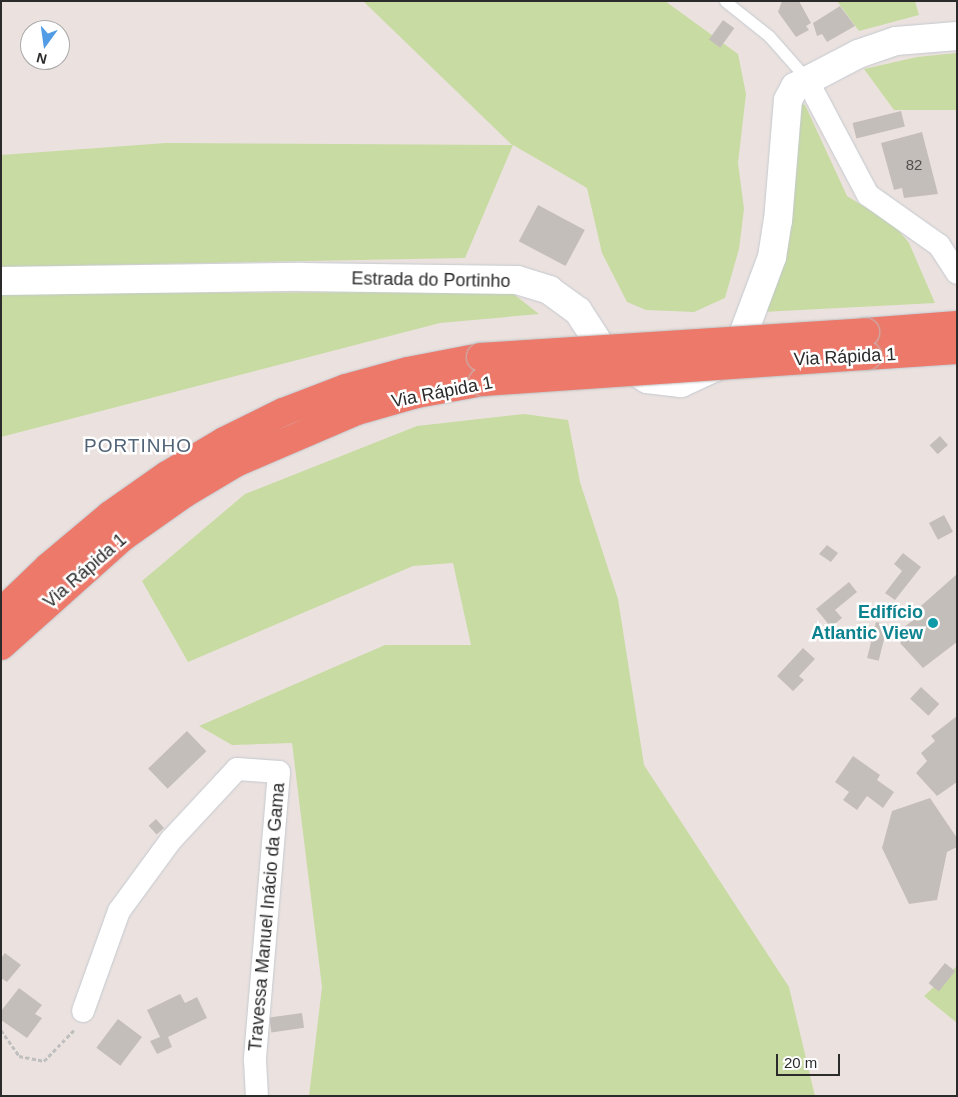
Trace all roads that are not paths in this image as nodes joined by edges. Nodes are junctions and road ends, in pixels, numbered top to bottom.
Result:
1 (725, 1) edge
2 (957, 36) edge
3 (806, 78) junction
4 (954, 268) edge
5 (1, 281) edge
6 (957, 325) edge
7 (866, 344) junction
8 (957, 350) edge
9 (482, 370) junction
10 (1, 612) edge
11 (1, 646) edge
12 (83, 1011) road end
13 (257, 1096) edge

1 - 3 lane
2 - 3 street
3 - 4 street
3 - 5 street, Estrada do Portinho
6 - 7 highway, Via Rápida 1
7 - 8 highway, Via Rápida 1
7 - 9 highway, Via Rápida 1, bridge
9 - 10 highway, Via Rápida 1
9 - 11 highway, Via Rápida 1
12 - 13 street, Travessa Manuel Inácio da Gama

